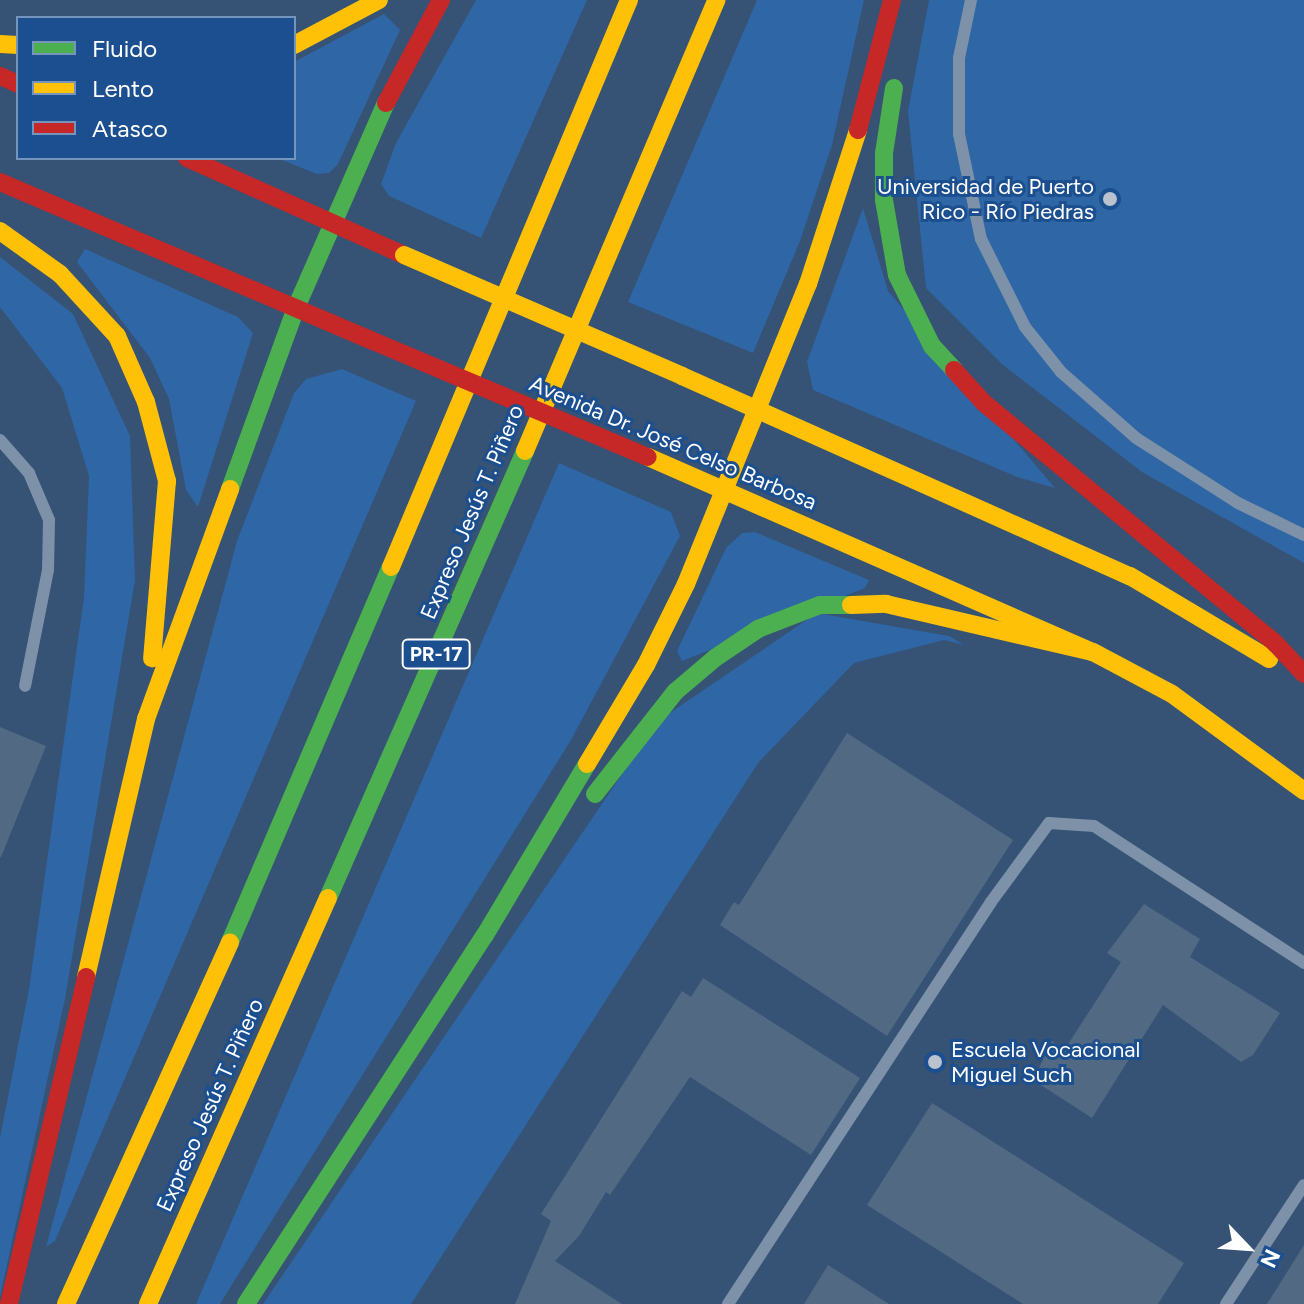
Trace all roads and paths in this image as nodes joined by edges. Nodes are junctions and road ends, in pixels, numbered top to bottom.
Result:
1 (379, 0) edge
2 (441, 0) edge
3 (629, 0) edge
4 (716, 0) edge
5 (894, 0) edge
6 (971, 0) edge
7 (296, 44) edge
8 (192, 160) edge
9 (0, 182) edge
10 (332, 222) junction
11 (0, 231) edge
12 (295, 310) junction
13 (760, 407) junction
14 (0, 440) edge
15 (725, 490) junction
16 (1304, 535) edge
17 (1093, 652) junction
18 (1304, 674) edge
19 (1304, 681) edge
20 (25, 686) dead end
21 (146, 719) junction
22 (1304, 791) edge
23 (485, 935) junction
24 (1304, 963) edge
25 (1304, 1185) edge
26 (9, 1304) edge
27 (66, 1304) edge
28 (148, 1304) edge
29 (246, 1304) edge
30 (728, 1304) edge
31 (1226, 1304) edge

1 - 7 main road
2 - 10 main road
3 - 27 main road
4 - 28 main road, Expreso Jesús T. Piñero / PR-17
5 - 13 main road
5 - 18 main road
6 - 16 lane
8 - 10 main road
9 - 12 main road, Avenida Dr. José Celso Barbosa
10 - 12 main road
10 - 13 main road, bridge
11 - 21 main road
12 - 15 main road, Avenida Dr. José Celso Barbosa, bridge
12 - 21 main road
13 - 15 main road
13 - 19 main road
14 - 20 lane
15 - 17 main road, Avenida Dr. José Celso Barbosa
15 - 23 main road
17 - 22 main road, Avenida Dr. José Celso Barbosa
17 - 23 main road
21 - 26 main road
23 - 29 main road
24 - 30 lane
25 - 31 lane

